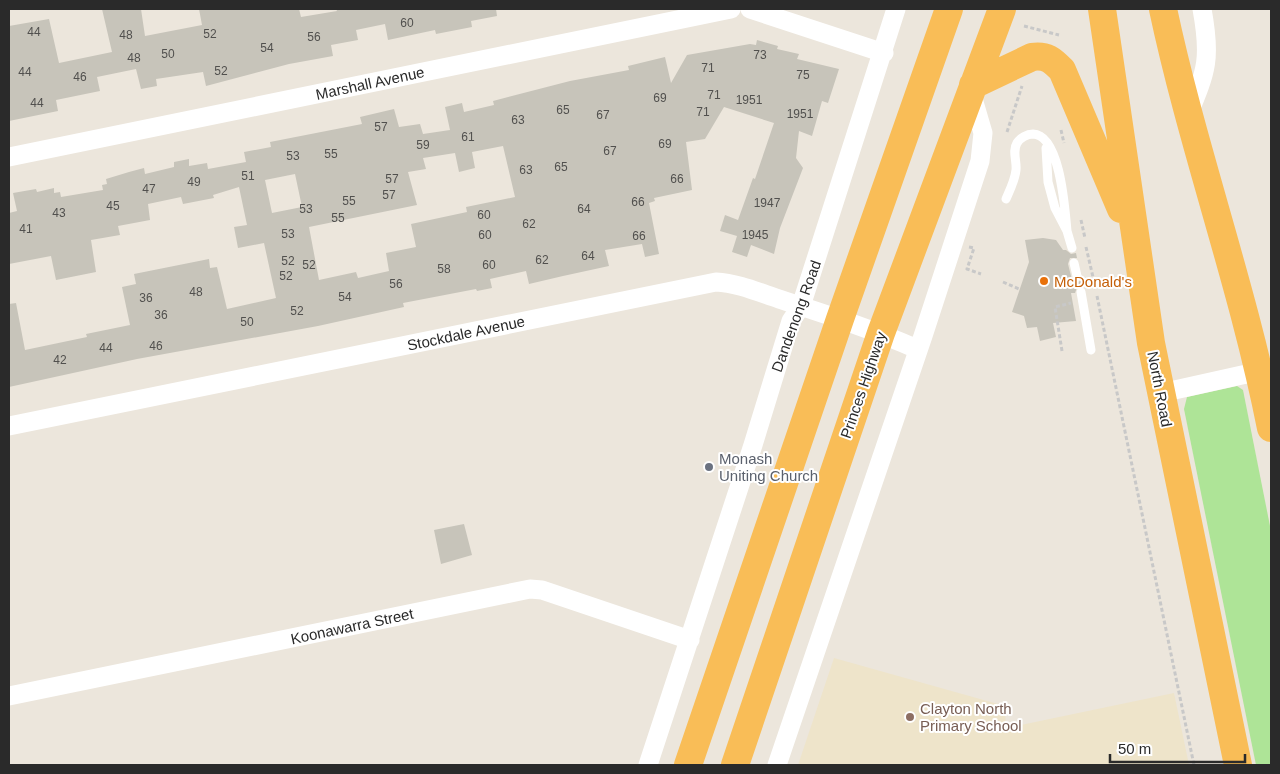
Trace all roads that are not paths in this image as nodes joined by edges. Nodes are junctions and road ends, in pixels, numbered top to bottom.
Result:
1 (731, 9) edge
2 (750, 9) edge
3 (896, 9) edge
4 (949, 9) edge
5 (1002, 9) edge
6 (1102, 9) edge
7 (1163, 9) edge
8 (1202, 9) edge
9 (884, 53) junction
10 (972, 89) junction
11 (1188, 115) junction
12 (1045, 140) junction
13 (9, 157) edge
14 (1006, 199) dead end
15 (1067, 232) junction
16 (1136, 245) junction
17 (1072, 248) dead end
18 (1074, 263) dead end
19 (1078, 276) dead end
20 (1081, 292) dead end
21 (801, 306) junction
22 (840, 319) junction
23 (881, 333) junction
24 (917, 349) junction
25 (1091, 350) dead end
26 (1267, 370) edge
27 (1161, 393) junction
28 (9, 426) edge
29 (1271, 428) edge
30 (690, 640) junction
31 (9, 696) edge
32 (648, 765) edge
33 (688, 765) edge
34 (735, 765) edge
35 (777, 765) edge
36 (1238, 765) edge

1 - 13 street, Marshall Avenue
2 - 9 street
3 - 9 street, Dandenong Road
4 - 22 highway
5 - 10 highway, Princes Highway
6 - 16 highway, North Road
7 - 11 highway
8 - 11 street
9 - 21 street, Dandenong Road
10 - 16 highway
10 - 23 highway, Princes Highway
10 - 24 street
11 - 26 highway
12 - 14 lane
12 - 15 lane
12 - 15 lane
15 - 17 lane
16 - 27 highway, North Road
18 - 19 lane
20 - 25 lane
21 - 22 street, Stockdale Avenue
21 - 28 street, Stockdale Avenue
21 - 30 street, Dandenong Road
22 - 23 street, Stockdale Avenue
22 - 33 highway
23 - 24 street, Stockdale Avenue
23 - 34 highway, Princes Highway
24 - 35 street
26 - 27 street
26 - 29 highway
27 - 36 highway, North Road
30 - 31 street, Koonawarra Street
30 - 32 street, Dandenong Road

